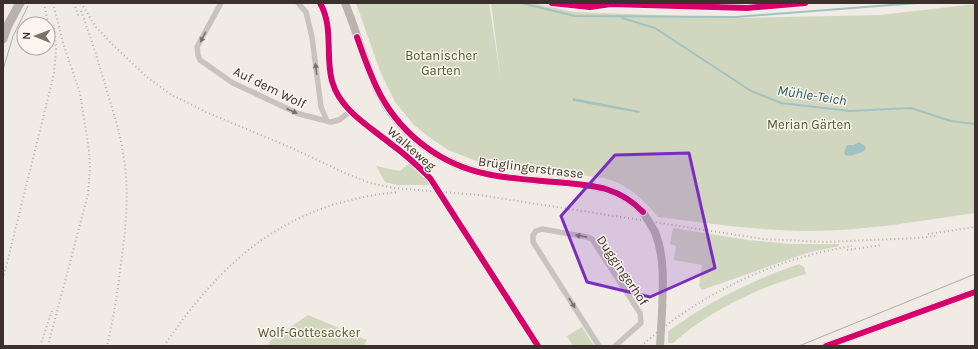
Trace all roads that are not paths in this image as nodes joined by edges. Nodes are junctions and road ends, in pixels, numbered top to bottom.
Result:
1 (20, 3) edge
2 (221, 3) edge
3 (298, 3) edge
4 (320, 3) edge
5 (346, 5) edge
6 (3, 39) edge
7 (351, 111) junction
8 (327, 121) junction
9 (975, 292) edge
10 (538, 346) edge
11 (599, 346) edge
12 (616, 346) edge
13 (660, 346) edge
14 (826, 346) edge

1 - 6 main road
2 -> 8 street, Auf dem Wolf
8 -> 3 street, Auf dem Wolf
4 - 7 street, Walkeweg
5 - 13 main road, Brüglingerstrasse, bridge
7 - 8 street
7 - 10 street, Walkeweg, bridge
9 - 14 main road
12 -> 11 street, Duggingerhof

